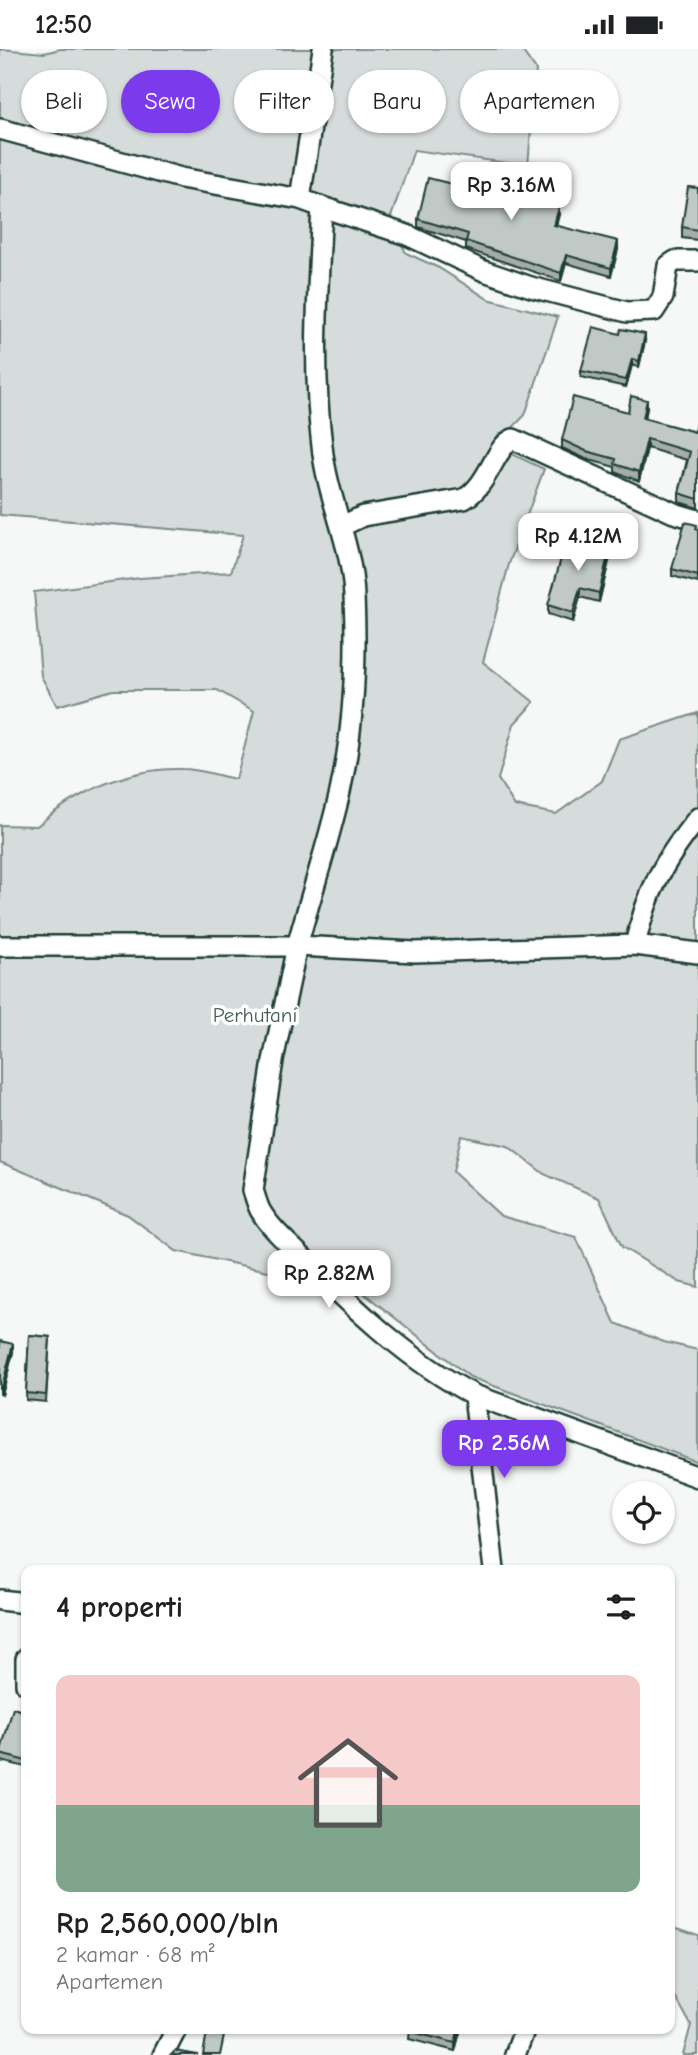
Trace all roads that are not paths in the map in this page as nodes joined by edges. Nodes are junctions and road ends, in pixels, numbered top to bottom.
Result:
1 (323, 49) edge
2 (0, 129) edge
3 (300, 199) junction
4 (321, 207) junction
5 (698, 261) edge
6 (698, 520) edge
7 (342, 526) junction
8 (698, 818) edge
9 (635, 945) junction
10 (0, 946) edge
11 (296, 946) junction
12 (698, 953) edge
13 (474, 1395) junction
14 (698, 1477) edge
15 (494, 1565) edge
16 (0, 1601) edge
17 (21, 1603) edge
18 (174, 2034) edge
19 (523, 2034) edge
20 (163, 2055) edge
21 (516, 2055) edge

1 - 3 street
2 - 3 street
3 - 4 street
4 - 5 street
4 - 7 street
6 - 7 street
7 - 11 street
8 - 9 street
9 - 11 street
9 - 12 street
10 - 11 street
11 - 13 street
13 - 14 street
13 - 15 street
16 - 17 street
18 - 20 street
19 - 21 street

